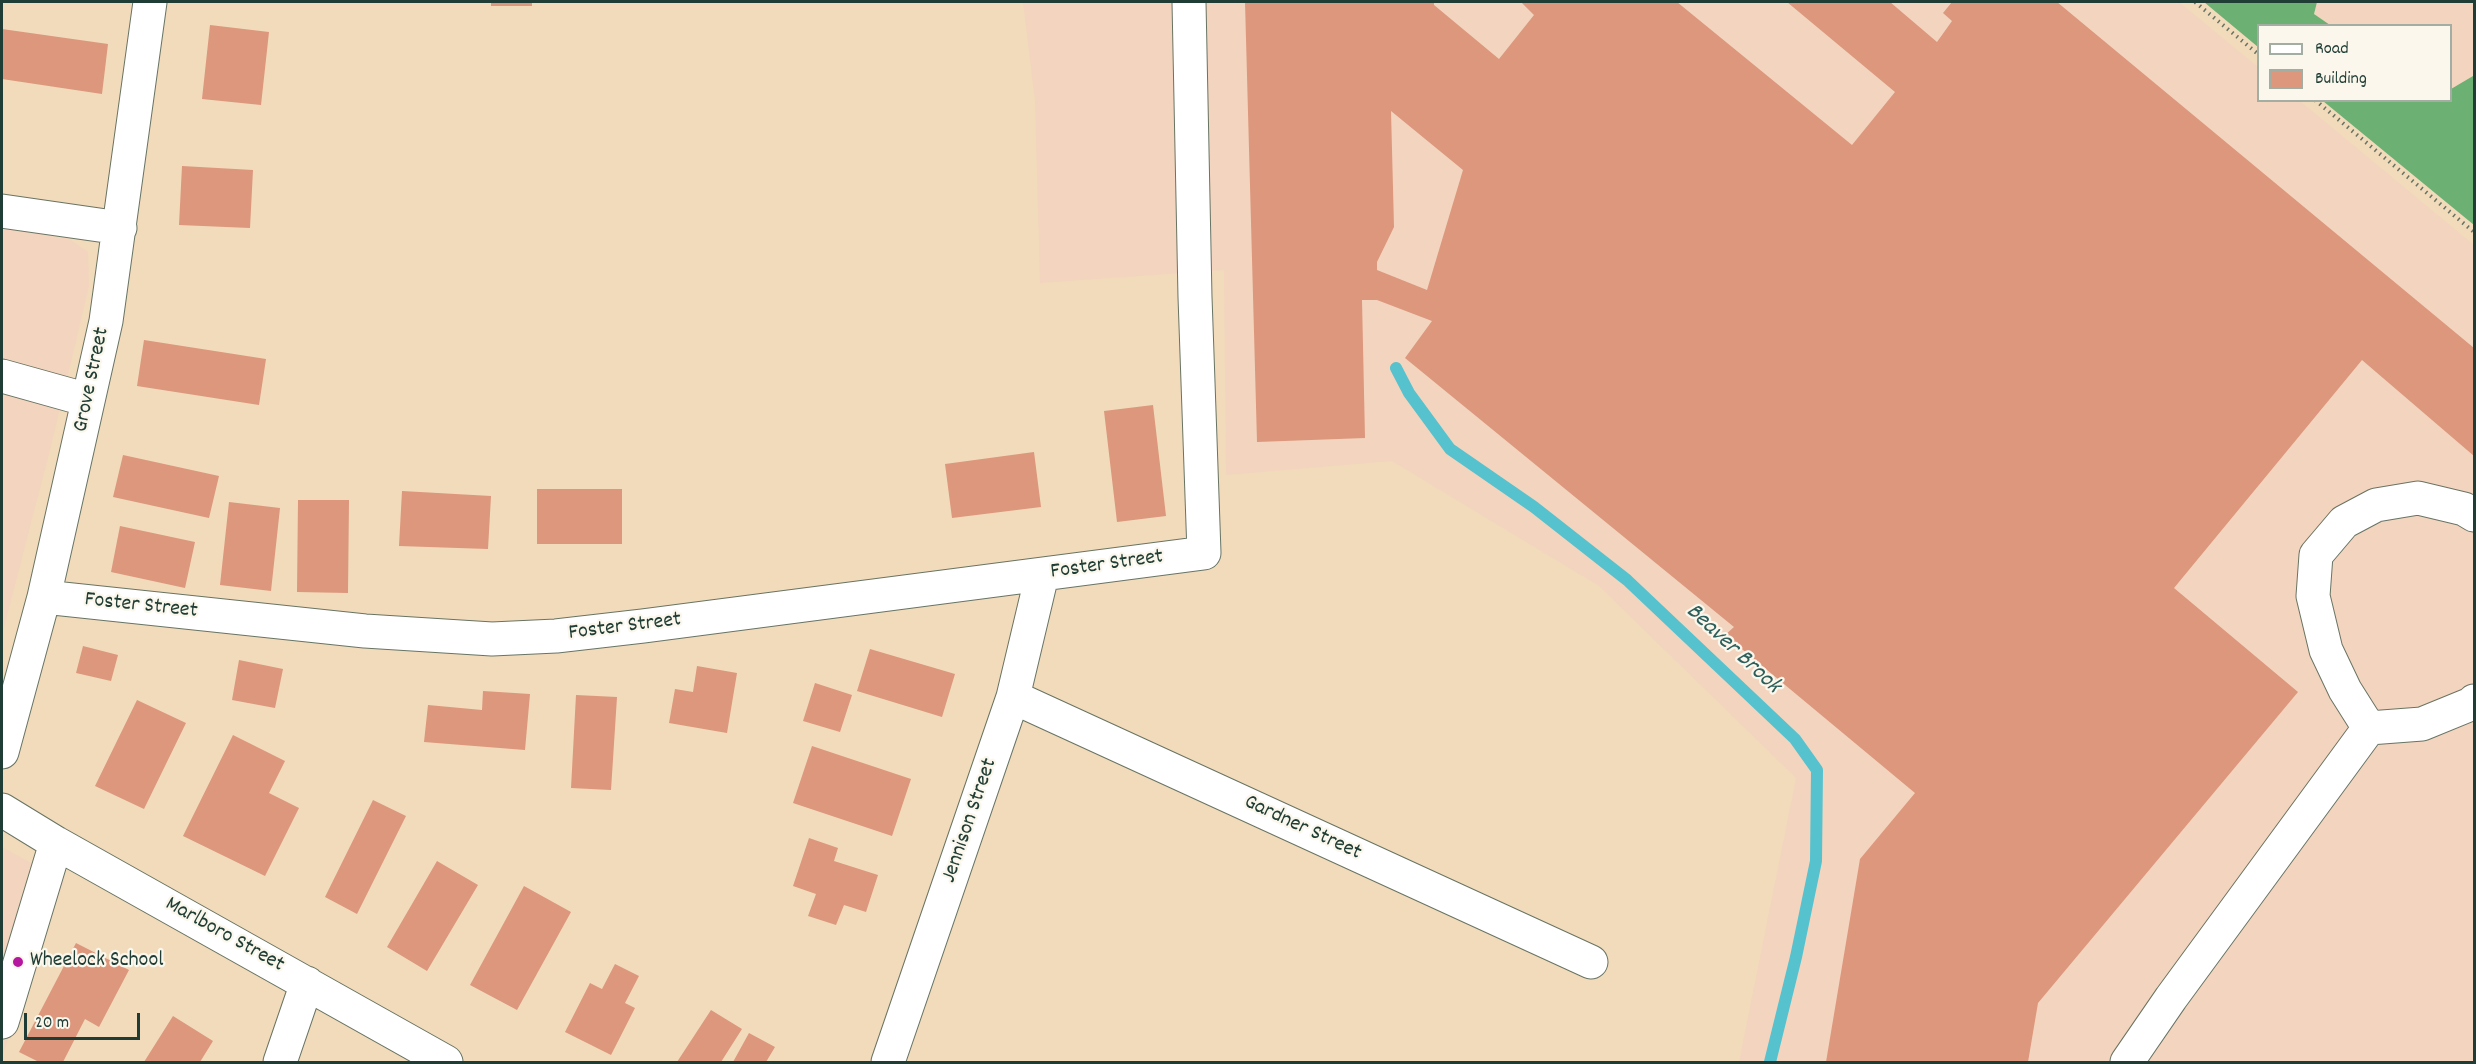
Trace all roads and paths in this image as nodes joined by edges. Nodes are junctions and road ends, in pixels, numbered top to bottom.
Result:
1 (150, 2) edge
2 (1189, 2) edge
3 (2195, 2) edge
4 (2257, 52) edge
5 (2317, 102) edge
6 (2, 211) edge
7 (120, 228) junction
8 (2475, 232) edge
9 (2, 376) edge
10 (88, 400) junction
11 (2475, 515) edge
12 (1042, 575) junction
13 (44, 597) junction
14 (1013, 697) junction
15 (2475, 701) edge
16 (2369, 728) junction
17 (2, 752) edge
18 (2, 810) edge
19 (56, 843) junction
20 (1591, 962) dead end
21 (308, 983) junction
22 (2, 1022) edge
23 (280, 1062) edge
24 (446, 1062) edge
25 (888, 1062) edge
26 (2127, 1062) edge

1 - 7 street, Grove Street
2 - 12 street, Foster Street
3 - 4 path
5 - 8 path
6 - 7 street
7 - 10 street, Grove Street
9 - 10 street
10 - 13 street, Grove Street
11 - 16 street
12 - 13 street, Foster Street
12 - 14 street, Jennison Street
13 - 17 street, Grove Street
14 - 20 street, Gardner Street
14 - 25 street, Jennison Street
15 - 16 street
16 - 26 street
18 - 19 street, Marlboro Street
19 - 21 street, Marlboro Street
19 - 22 street
21 - 23 street
21 - 24 street, Marlboro Street

